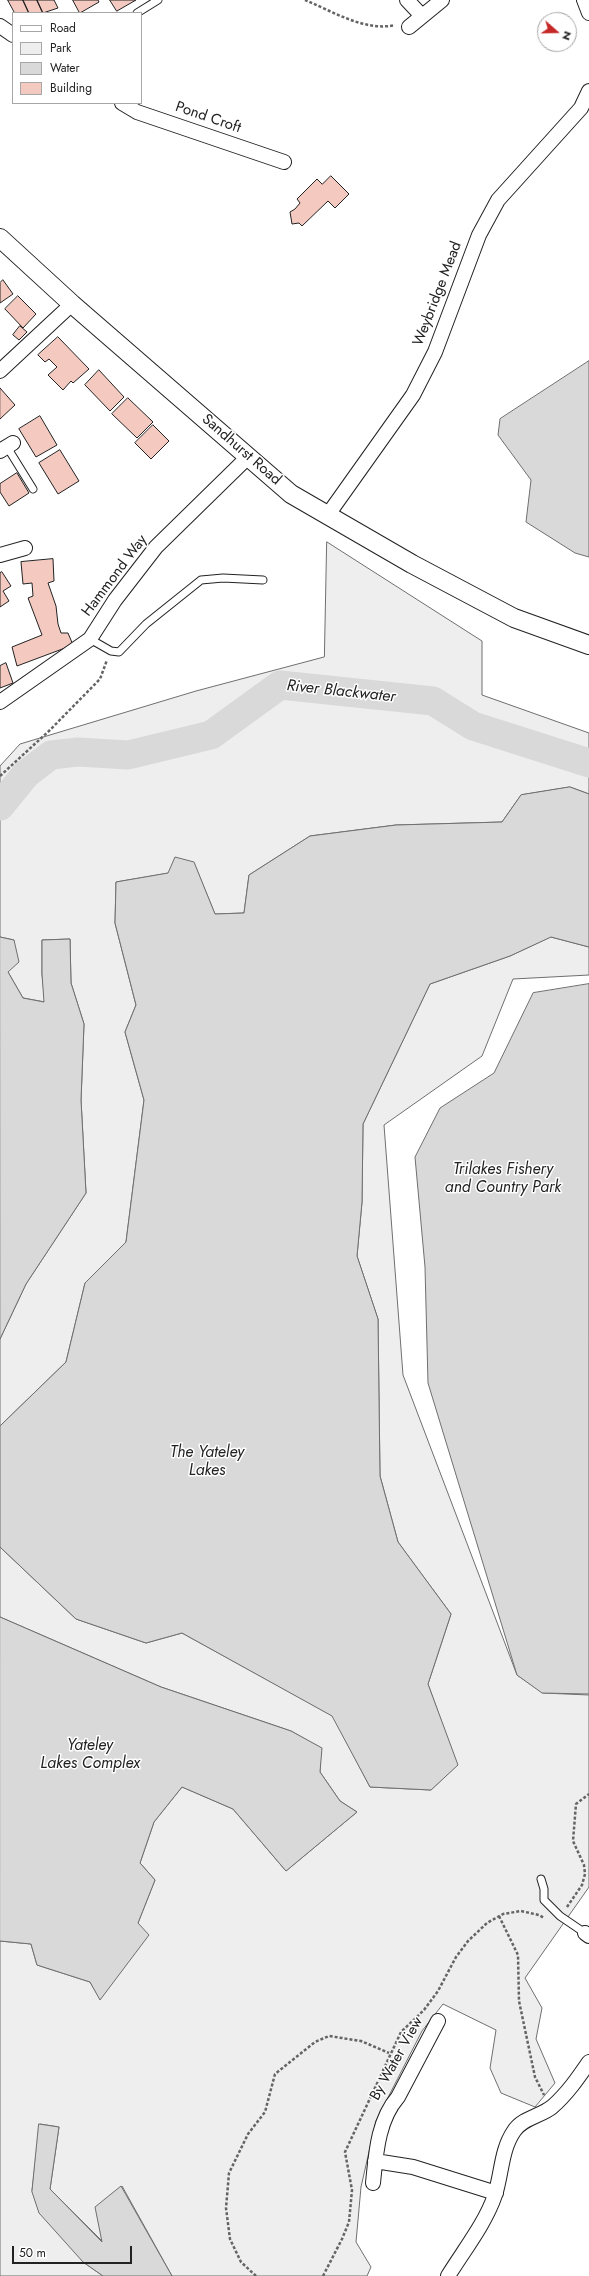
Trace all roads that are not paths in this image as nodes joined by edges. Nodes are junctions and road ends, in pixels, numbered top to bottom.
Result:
1 (158, 0) edge
2 (407, 0) edge
3 (442, 0) edge
4 (584, 0) edge
5 (139, 12) edge
6 (589, 13) edge
7 (422, 16) junction
8 (0, 26) edge
9 (409, 27) road end
10 (12, 34) edge
11 (589, 91) edge
12 (124, 104) edge
13 (284, 162) dead end
14 (0, 238) edge
15 (72, 304) junction
16 (0, 371) edge
17 (7, 447) edge
18 (248, 457) junction
19 (33, 489) dead end
20 (327, 516) junction
21 (25, 548) dead end
22 (0, 555) edge
23 (263, 580) dead end
24 (90, 639) junction
25 (589, 645) edge
26 (0, 702) edge
27 (541, 1879) dead end
28 (587, 1935) edge
29 (438, 2020) dead end
30 (589, 2062) edge
31 (375, 2161) junction
32 (373, 2182) dead end
33 (496, 2193) junction
34 (448, 2276) edge

1 - 5 lane
2 - 7 street
3 - 7 street
4 - 6 street
7 - 9 street
8 - 10 street
11 - 20 street, Weybridge Mead
12 - 13 street, Pond Croft
14 - 15 street, Sandhurst Road
15 - 16 street
15 - 18 street, Sandhurst Road
17 - 19 lane
18 - 20 street, Sandhurst Road
18 - 24 street, Hammond Way
20 - 25 street, Sandhurst Road
21 - 22 street
23 - 24 lane
24 - 26 street, Hammond Way
27 - 28 lane
29 - 31 street, By Water View
30 - 33 street
31 - 32 street, By Water View
31 - 33 street
33 - 34 street

